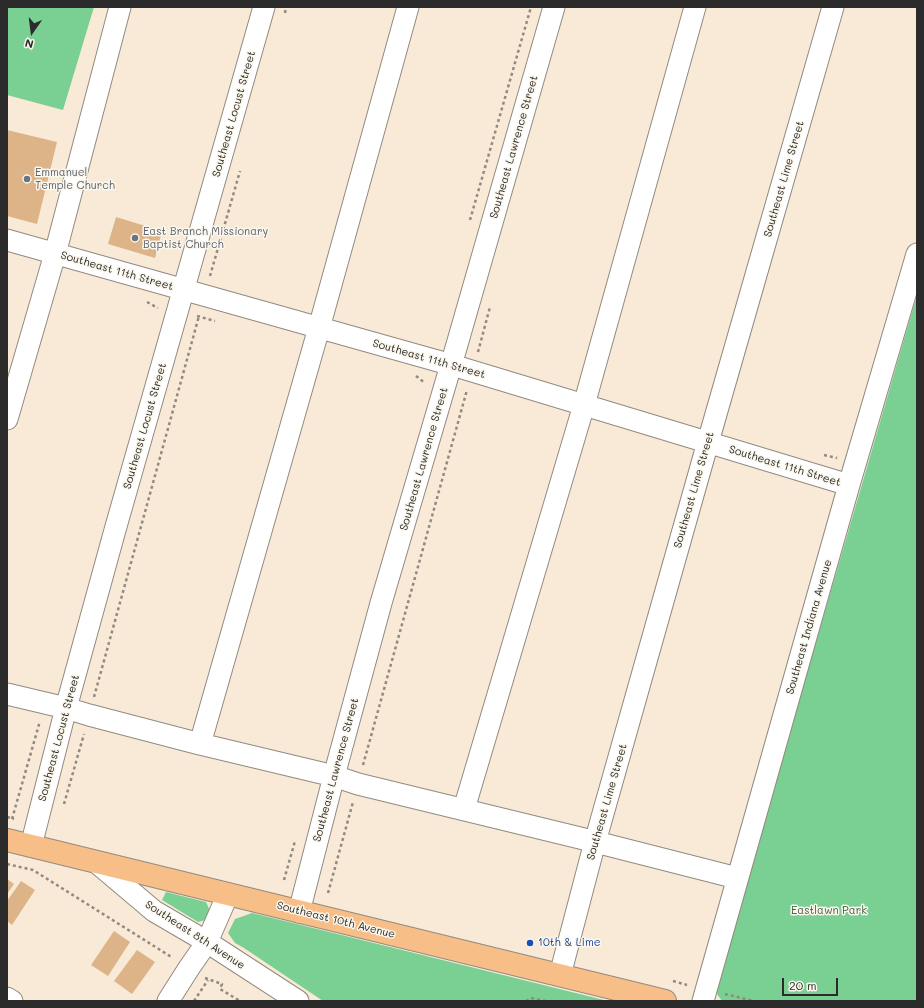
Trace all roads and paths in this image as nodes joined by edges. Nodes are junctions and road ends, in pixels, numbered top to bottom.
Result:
1 (120, 7) edge
2 (264, 7) edge
3 (286, 7) edge
4 (408, 7) edge
5 (554, 7) edge
6 (695, 7) edge
7 (833, 7) edge
8 (284, 15) dead end
9 (241, 166) dead end
10 (7, 240) edge
11 (55, 254) junction
12 (917, 254) edge
13 (184, 290) junction
14 (204, 296) junction
15 (492, 300) dead end
16 (319, 328) junction
17 (452, 365) junction
18 (473, 371) junction
19 (584, 405) junction
20 (7, 419) edge
21 (708, 442) junction
22 (849, 485) junction
23 (7, 694) edge
24 (66, 708) junction
25 (89, 715) junction
26 (200, 744) junction
27 (334, 776) junction
28 (358, 784) junction
29 (63, 807) dead end
30 (464, 809) junction
31 (7, 840) edge
32 (595, 842) junction
33 (30, 846) junction
34 (96, 862) junction
35 (7, 864) edge
36 (737, 878) junction
37 (328, 893) dead end
38 (228, 894) junction
39 (299, 912) junction
40 (207, 942) junction
41 (189, 968) junction
42 (560, 975) junction
43 (208, 980) junction
44 (7, 999) edge
45 (12, 1001) edge
46 (168, 1001) edge
47 (194, 1001) edge
48 (240, 1001) edge
49 (298, 1001) edge
50 (526, 1001) edge
51 (546, 1001) edge
52 (665, 1001) edge
53 (704, 1001) edge

1 - 11 street
2 - 13 street, Southeast Locust Street
3 - 8 path
4 - 16 street
5 - 17 street, Southeast Lawrence Street
6 - 19 street
7 - 21 street, Southeast Lime Street
9 - 14 path
10 - 11 street, Southeast 11th Street
11 - 13 street, Southeast 11th Street
11 - 20 street
12 - 22 street, Southeast Indiana Avenue
13 - 14 street, Southeast 11th Street
13 - 24 street, Southeast Locust Street
14 - 16 street, Southeast 11th Street
14 - 25 path
15 - 18 path
16 - 17 street, Southeast 11th Street
16 - 26 street
17 - 18 street, Southeast 11th Street
17 - 27 street, Southeast Lawrence Street
18 - 19 street, Southeast 11th Street
18 - 28 path
19 - 21 street, Southeast 11th Street
19 - 30 street
21 - 22 street, Southeast 11th Street
21 - 32 street, Southeast Lime Street
22 - 36 street, Southeast Indiana Avenue
23 - 24 street
24 - 25 street
24 - 33 street, Southeast Locust Street
25 - 26 street
25 - 29 path
26 - 27 street
27 - 28 street
27 - 39 street, Southeast Lawrence Street
28 - 30 street
28 - 37 path
30 - 32 street
31 - 33 main road, Southeast 10th Avenue
32 - 36 street
32 - 42 street, Southeast Lime Street
33 - 34 main road, Southeast 10th Avenue
34 - 38 main road, Southeast 10th Avenue
34 - 40 street, Southeast 8th Avenue
35 - 41 path
36 - 53 street, Southeast Indiana Avenue
38 - 39 main road, Southeast 10th Avenue
38 - 40 street
39 - 42 main road, Southeast 10th Avenue
40 - 41 street
40 - 49 street, Southeast 8th Avenue
41 - 43 path
41 - 46 street
42 - 52 main road, Southeast 10th Avenue
43 - 47 path
43 - 48 path
44 - 45 street
50 - 51 path

